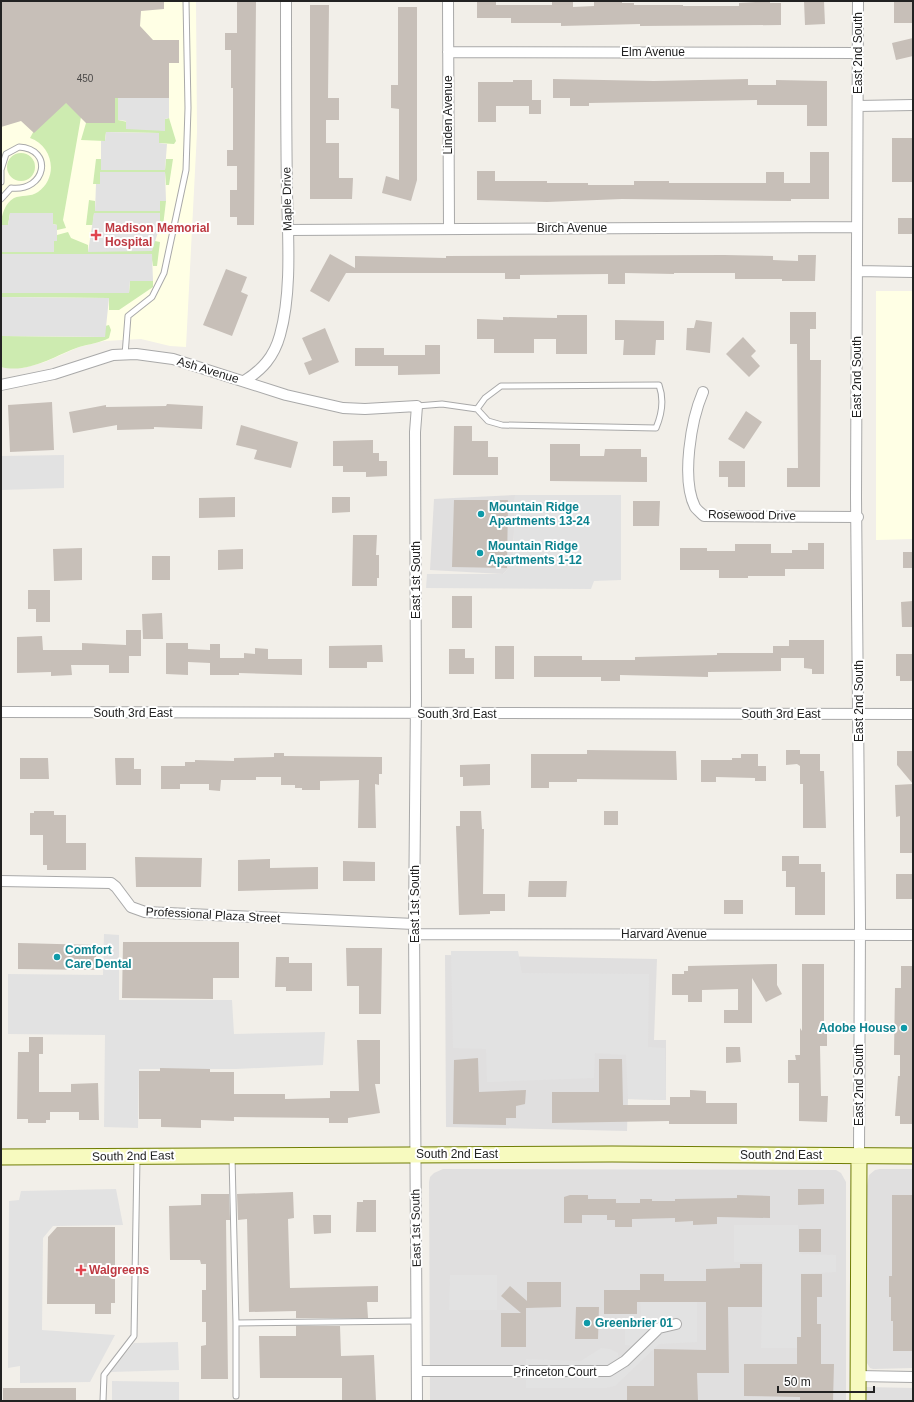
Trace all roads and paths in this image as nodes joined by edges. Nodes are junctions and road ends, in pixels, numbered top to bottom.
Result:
1 (186, 1) edge
2 (286, 1) edge
3 (448, 1) edge
4 (858, 1) edge
5 (448, 52) junction
6 (858, 52) junction
7 (913, 105) edge
8 (858, 106) junction
9 (1, 171) edge
10 (1, 182) edge
11 (1, 199) edge
12 (856, 227) junction
13 (449, 229) junction
14 (288, 230) junction
15 (857, 271) junction
16 (913, 272) edge
17 (125, 355) junction
18 (244, 381) junction
19 (1, 385) edge
20 (703, 392) dead end
21 (417, 406) junction
22 (477, 409) junction
23 (858, 517) junction
24 (1, 712) edge
25 (416, 714) junction
26 (859, 714) junction
27 (913, 714) edge
28 (1, 882) edge
29 (414, 929) junction
30 (860, 935) junction
31 (913, 935) edge
32 (415, 1154) junction
33 (232, 1155) junction
34 (137, 1156) junction
35 (859, 1156) junction
36 (913, 1156) edge
37 (1, 1157) edge
38 (417, 1322) junction
39 (236, 1324) junction
40 (676, 1324) dead end
41 (417, 1370) junction
42 (858, 1376) junction
43 (913, 1377) edge
44 (236, 1396) dead end
45 (103, 1401) edge
46 (417, 1401) edge
47 (858, 1401) edge

1 - 17 lane
2 - 14 street, Maple Drive
3 - 5 street, Linden Avenue
4 - 6 street, East 2nd South
5 - 6 street, Elm Avenue
5 - 13 street, Linden Avenue
6 - 8 street, East 2nd South
7 - 8 street
8 - 12 street, East 2nd South
9 - 10 lane
9 - 11 lane
12 - 13 street, Birch Avenue
12 - 15 street, East 2nd South
13 - 14 street, Birch Avenue
14 - 18 street, Maple Drive
15 - 16 street
15 - 23 street, East 2nd South
17 - 18 street, Ash Avenue
17 - 19 street, Ash Avenue
18 - 21 street, Ash Avenue
20 - 23 street, Rosewood Drive
21 - 22 lane
21 - 25 street, East 1st South
22 - 22 lane
23 - 26 street, East 2nd South
24 - 25 street, South 3rd East
25 - 26 street, South 3rd East
25 - 29 street, East 1st South
26 - 27 street, South 3rd East
26 - 30 street, East 2nd South
28 - 29 street, Professional Plaza Street
29 - 30 street, Harvard Avenue
29 - 32 street, East 1st South
30 - 31 street, Harvard Avenue
30 - 35 street, East 2nd South
32 - 33 main road, South 2nd East
32 - 35 main road, South 2nd East
32 - 38 street, East 1st South
33 - 34 main road, South 2nd East
33 - 39 lane
34 - 37 main road, South 2nd East
34 - 45 lane
35 - 36 main road, South 2nd East
35 - 42 main road, East 2nd South
38 - 39 lane
38 - 41 street, East 1st South
39 - 44 lane
40 - 41 street, Princeton Court
41 - 46 street, East 1st South
42 - 43 street
42 - 47 main road, East 2nd South

